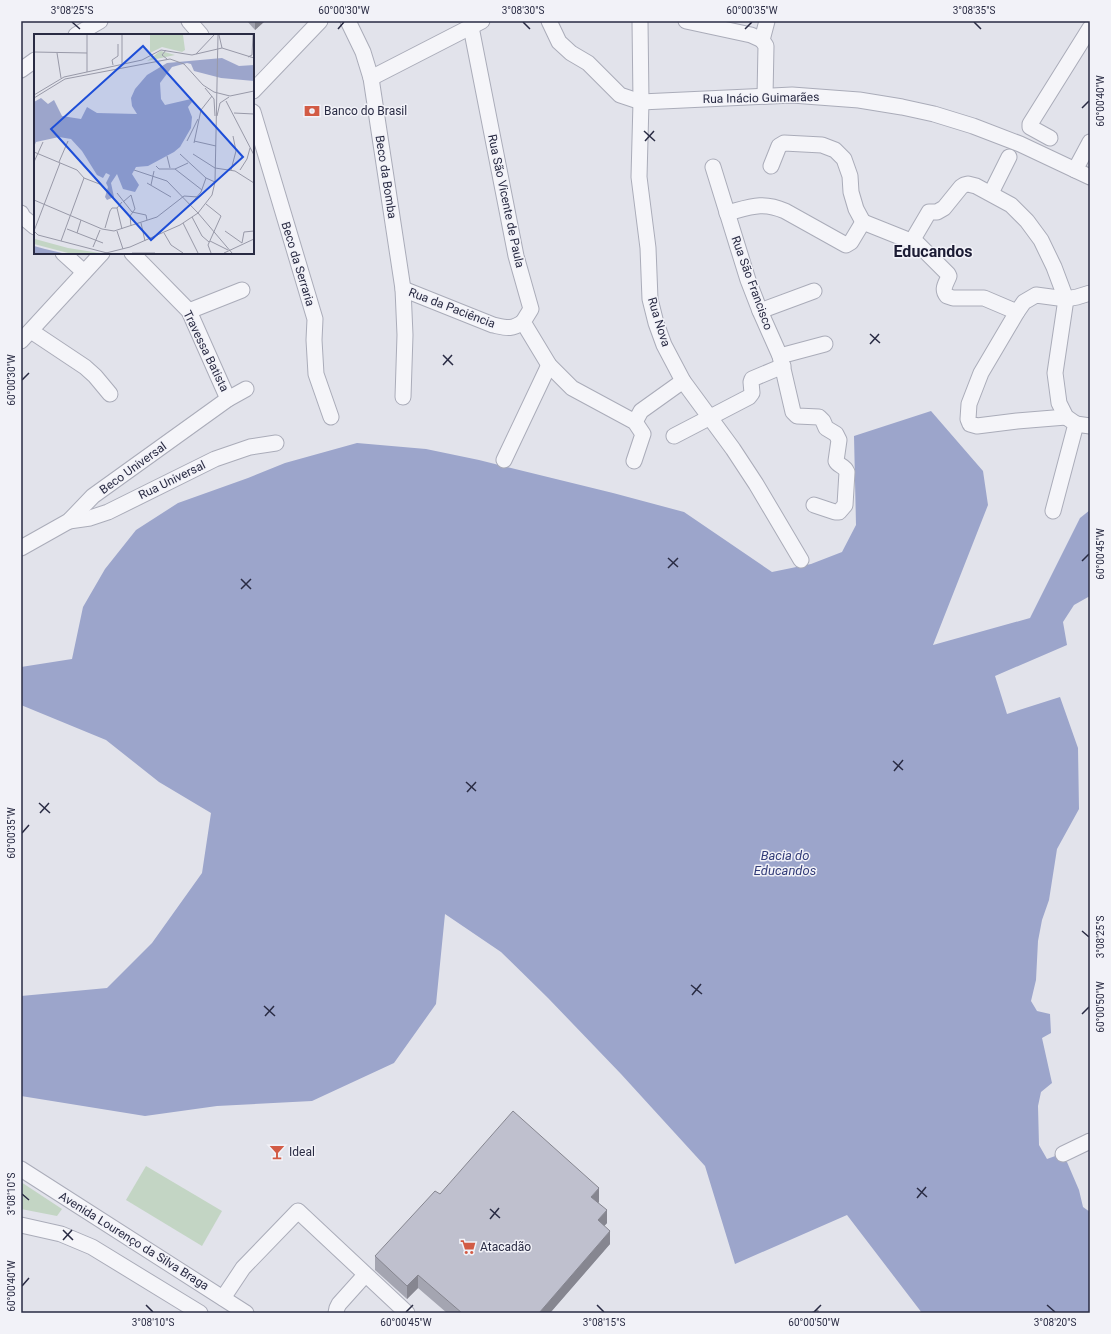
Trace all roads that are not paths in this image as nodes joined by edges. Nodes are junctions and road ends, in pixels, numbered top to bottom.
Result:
1 (100, 21) edge
2 (189, 21) edge
3 (348, 21) edge
4 (549, 21) edge
5 (640, 21) edge
6 (686, 21) edge
7 (768, 21) edge
8 (312, 24) edge
9 (477, 24) edge
10 (1090, 28) edge
11 (78, 34) edge
12 (200, 34) edge
13 (762, 40) junction
14 (34, 61) edge
15 (21, 70) edge
16 (371, 78) junction
17 (254, 90) edge
18 (765, 96) junction
19 (641, 102) junction
20 (254, 115) edge
21 (1050, 138) dead end
22 (1090, 142) edge
23 (1009, 157) dead end
24 (771, 166) dead end
25 (713, 167) dead end
26 (1075, 170) junction
27 (1090, 177) edge
28 (991, 193) junction
29 (21, 213) edge
30 (727, 213) junction
31 (863, 222) junction
32 (34, 226) edge
33 (912, 241) junction
34 (64, 254) edge
35 (101, 254) edge
36 (133, 254) edge
37 (84, 272) junction
38 (403, 289) junction
39 (242, 290) dead end
40 (814, 291) dead end
41 (1090, 293) edge
42 (1066, 299) junction
43 (189, 311) junction
44 (760, 311) junction
45 (1017, 312) junction
46 (523, 322) junction
47 (26, 336) edge
48 (825, 344) dead end
49 (781, 361) junction
50 (549, 366) junction
51 (683, 381) junction
52 (246, 389) dead end
53 (110, 394) dead end
54 (403, 397) dead end
55 (228, 399) junction
56 (710, 416) junction
57 (331, 417) dead end
58 (635, 422) junction
59 (1077, 422) edge
60 (674, 436) dead end
61 (276, 443) dead end
62 (504, 460) dead end
63 (634, 461) dead end
64 (814, 505) dead end
65 (1053, 511) dead end
66 (69, 521) junction
67 (21, 548) edge
68 (801, 560) dead end
69 (1090, 1141) edge
70 (1063, 1154) dead end
71 (21, 1169) edge
72 (21, 1225) edge
73 (365, 1275) junction
74 (223, 1298) junction
75 (200, 1313) edge
76 (246, 1313) edge
77 (336, 1313) edge
78 (407, 1313) edge

1 - 11 street
2 - 12 street
3 - 16 street, Beco da Bomba
4 - 19 street, Rua Inácio Guimarães
5 - 19 street, Rua Nova
6 - 13 street
7 - 13 street
8 - 17 street
9 - 16 street
9 - 46 street, Rua São Vicente de Paula
10 - 21 street
13 - 18 street
14 - 15 street
16 - 38 street, Beco da Bomba
18 - 19 street, Rua Inácio Guimarães
18 - 26 street, Rua Inácio Guimarães
19 - 51 street, Rua Nova
20 - 57 street, Beco da Serraria
22 - 26 street
23 - 28 street
24 - 31 street
25 - 30 street, Rua São Francisco
26 - 27 street, Rua Inácio Guimarães
28 - 33 street
28 - 42 street
29 - 32 street
30 - 31 street
30 - 44 street, Rua São Francisco
31 - 33 street
33 - 45 street
34 - 37 street
35 - 37 street
36 - 43 street, Travessa Batista
37 - 47 street
38 - 46 street, Rua da Paciência
38 - 54 street, Beco da Bomba
39 - 43 street
40 - 44 street
41 - 42 street
42 - 45 street
42 - 59 street
43 - 55 street, Travessa Batista
44 - 49 street, Rua São Francisco
45 - 59 street
46 - 50 street
47 - 53 street
48 - 49 street
49 - 56 street
49 - 64 street, Rua São Francisco
50 - 58 street
50 - 62 street
51 - 56 street, Rua Nova
51 - 58 street
52 - 55 street, Beco Universal
55 - 66 street, Beco Universal
56 - 60 street
56 - 68 street, Rua Nova
58 - 63 street
59 - 65 street
61 - 66 street, Rua Universal
66 - 67 street, Beco Universal
69 - 70 street
71 - 74 street, Avenida Lourenço da Silva Braga
72 - 75 street
73 - 74 street
73 - 77 street
73 - 78 street
74 - 76 street, Avenida Lourenço da Silva Braga

